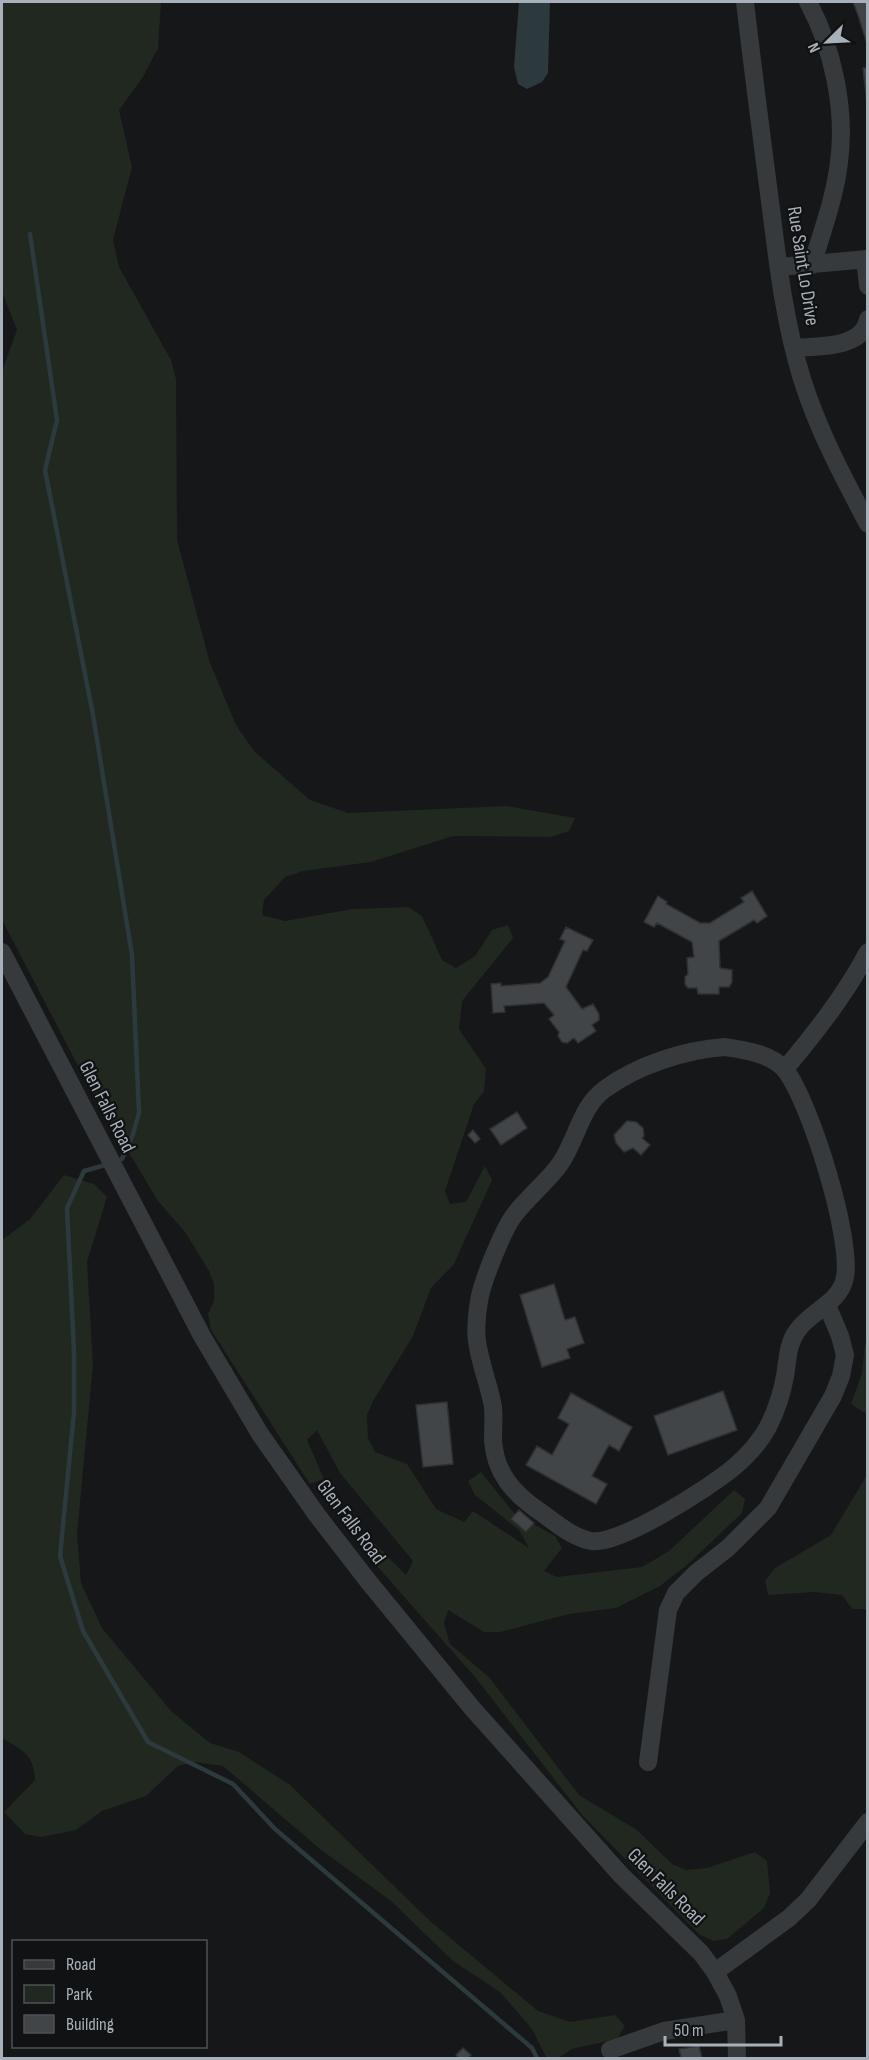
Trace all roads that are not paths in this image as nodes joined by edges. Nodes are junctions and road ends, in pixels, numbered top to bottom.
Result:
1 (745, 2) edge
2 (808, 2) edge
3 (866, 259) edge
4 (812, 265) junction
5 (778, 267) junction
6 (867, 286) edge
7 (867, 319) edge
8 (794, 348) junction
9 (867, 524) edge
10 (2, 952) edge
11 (867, 952) edge
12 (785, 1069) junction
13 (827, 1305) junction
14 (648, 1762) dead end
15 (867, 1822) edge
16 (715, 1972) junction
17 (736, 2020) junction
18 (610, 2050) dead end
19 (736, 2058) edge

1 - 5 street, Rue Saint Lo Drive
2 - 4 street
3 - 4 street
3 - 6 street
4 - 5 street
5 - 8 street, Rue Saint Lo Drive
7 - 8 street
8 - 9 street, Rue Saint Lo Drive
10 - 16 street, Glen Falls Road
11 - 12 street
12 - 13 street
12 - 13 street
13 - 14 street
15 - 16 street
16 - 17 street, Glen Falls Road
17 - 18 street
17 - 19 street, Glen Falls Road

